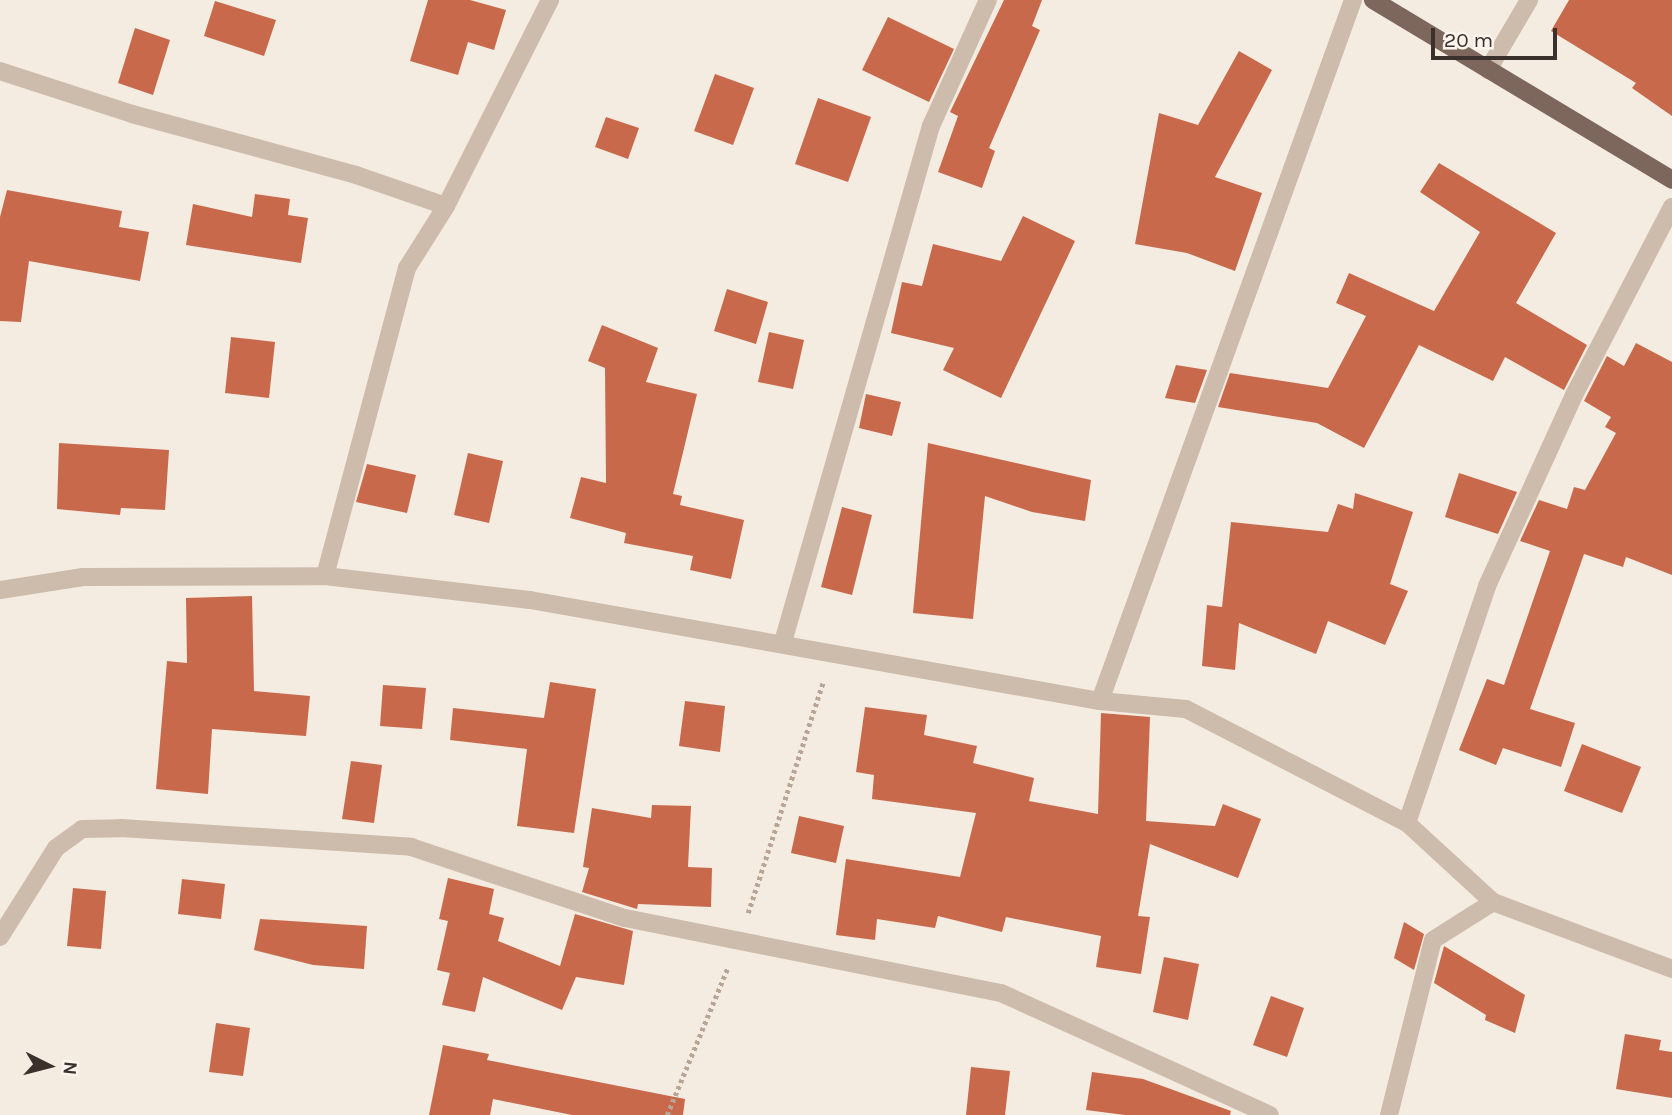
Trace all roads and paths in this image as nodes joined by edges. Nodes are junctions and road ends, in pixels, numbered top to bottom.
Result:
1 (550, 0) edge
2 (988, 0) edge
3 (1353, 0) edge
4 (1373, 0) edge
5 (1529, 0) edge
6 (1488, 70) junction
7 (0, 71) edge
8 (1672, 180) edge
9 (446, 206) junction
10 (1672, 207) edge
11 (325, 576) junction
12 (0, 590) edge
13 (783, 642) junction
14 (833, 651) junction
15 (1100, 701) junction
16 (1407, 823) junction
17 (1493, 902) junction
18 (0, 937) edge
19 (739, 941) junction
20 (1672, 969) edge
21 (667, 1115) edge
22 (1270, 1115) edge
23 (1389, 1115) edge

1 - 9 street
2 - 13 street
3 - 15 street
4 - 6 main road
5 - 6 street
6 - 8 main road
7 - 9 street
9 - 11 street
10 - 16 street
11 - 12 street
11 - 13 street
13 - 14 street
14 - 15 street
14 - 19 path
15 - 16 street
16 - 17 street
17 - 20 street
17 - 23 street
18 - 19 street
19 - 21 path
19 - 22 street

